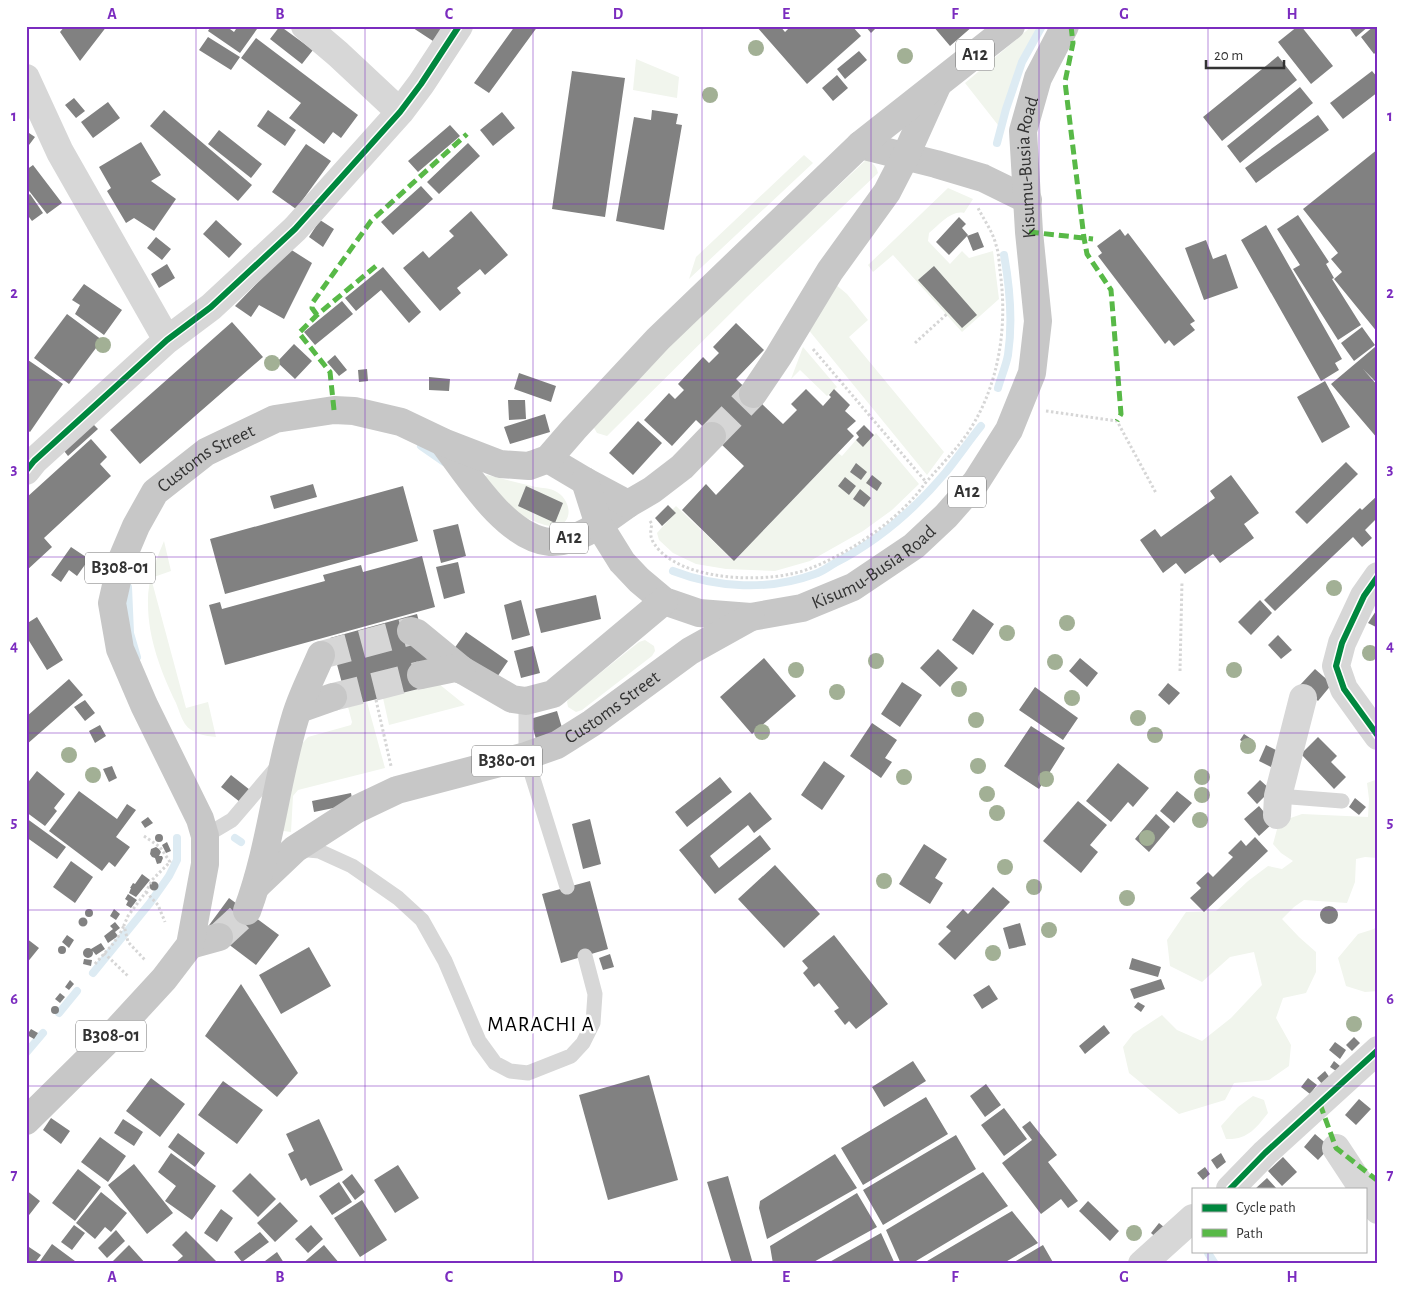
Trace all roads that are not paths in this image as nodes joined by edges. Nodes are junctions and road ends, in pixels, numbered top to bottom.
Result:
1 (305, 26) edge
2 (459, 26) edge
3 (1010, 26) edge
4 (1065, 26) edge
5 (26, 78) edge
6 (938, 83) junction
7 (400, 112) junction
8 (860, 145) junction
9 (905, 157) junction
10 (1028, 200) junction
11 (167, 340) junction
12 (753, 394) tunnel mouth
13 (712, 436) tunnel mouth
14 (443, 442) junction
15 (548, 459) junction
16 (26, 471) edge
17 (585, 481) junction
18 (634, 501) junction
19 (507, 520) joint
20 (599, 525) junction
21 (1378, 576) edge
22 (664, 601) junction
23 (750, 617) junction
24 (411, 631) dead end
25 (321, 655) dead end
26 (462, 670) junction
27 (421, 675) tunnel mouth
28 (333, 697) tunnel mouth
29 (1303, 698) dead end
30 (526, 701) junction
31 (298, 710) junction
32 (1378, 736) edge
33 (526, 756) junction
34 (284, 760) junction
35 (1342, 801) dead end
36 (1278, 806) joint
37 (205, 836) junction
38 (294, 849) junction
39 (256, 886) junction
40 (567, 887) dead end
41 (247, 911) tunnel mouth
42 (219, 937) tunnel mouth
43 (190, 945) junction
44 (585, 956) dead end
45 (1378, 1050) edge
46 (26, 1122) edge
47 (1336, 1148) dead end
48 (1231, 1188) edge
49 (1362, 1188) edge
50 (1366, 1193) edge
51 (1378, 1210) edge
52 (1192, 1219) edge
53 (1142, 1264) edge

1 - 7 street
2 - 7 street
3 - 6 highway, A12
4 - 10 highway, Kisumu-Busia Road / A12
5 - 11 street
6 - 8 highway, A12
6 - 9 highway, A12
7 - 11 street
8 - 9 highway
8 - 15 highway, A12
9 - 10 highway
9 - 12 highway, A12
10 - 23 highway, Kisumu-Busia Road / A12
11 - 16 street
13 - 18 highway, A12
14 - 15 highway, Customs Street / B308-01
14 - 19 highway, Customs Street / B308-01
14 - 37 highway, Customs Street / B308-01
15 - 17 highway
17 - 18 highway
17 - 20 highway, Kisumu-Busia Road / A12
18 - 20 highway, A12
19 - 20 highway, A12
20 - 22 highway, Kisumu-Busia Road / A12
21 - 32 street
22 - 23 highway, Kisumu-Busia Road / A12
22 - 30 highway
23 - 33 highway, Customs Street / B380-01
24 - 26 highway
25 - 31 highway, Customs Street
26 - 27 highway
26 - 30 highway
28 - 31 highway
29 - 36 street
30 - 33 lane
31 - 34 highway, Customs Street / B380-01
33 - 38 highway, Customs Street / B380-01
33 - 40 lane
34 - 37 lane, Customs Street / B380-01
34 - 39 highway, Customs Street / B380-01
35 - 36 lane
37 - 43 highway, Customs Street / B308-01
38 - 39 highway, Customs Street / B380-01
38 - 44 lane
39 - 41 highway, Customs Street / B380-01
42 - 43 highway
43 - 46 highway, Customs Street / B308-01
45 - 48 street
47 - 49 street
50 - 51 street
52 - 53 street

